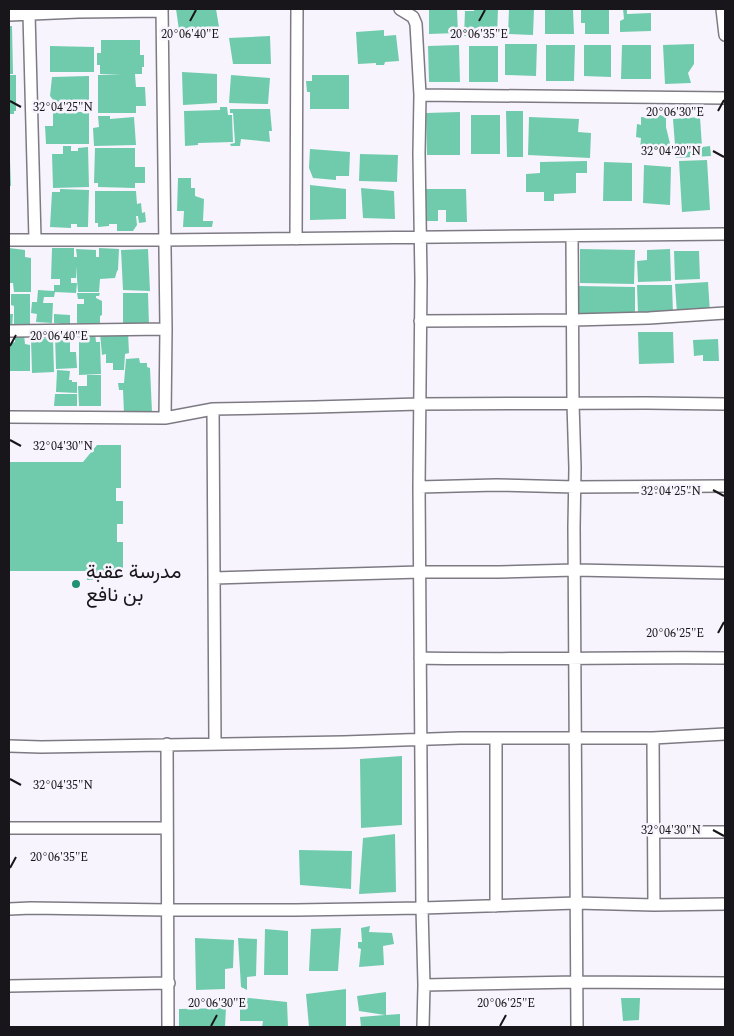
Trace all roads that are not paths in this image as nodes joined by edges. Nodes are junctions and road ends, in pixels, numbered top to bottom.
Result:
1 (297, 9) edge
2 (400, 9) edge
3 (722, 9) edge
4 (78, 10) edge
5 (162, 10) edge
6 (29, 14) junction
7 (9, 15) edge
8 (725, 34) edge
9 (420, 95) junction
10 (725, 98) edge
11 (725, 234) edge
12 (572, 236) junction
13 (420, 237) junction
14 (35, 239) junction
15 (296, 239) junction
16 (9, 240) edge
17 (164, 240) junction
18 (725, 314) edge
19 (573, 320) junction
20 (420, 321) junction
21 (166, 329) junction
22 (9, 331) edge
23 (573, 403) junction
24 (419, 404) junction
25 (725, 404) edge
26 (213, 409) junction
27 (9, 417) edge
28 (165, 418) junction
29 (575, 486) junction
30 (725, 486) edge
31 (419, 487) junction
32 (575, 570) junction
33 (420, 572) junction
34 (725, 573) edge
35 (214, 578) junction
36 (420, 658) junction
37 (575, 658) junction
38 (725, 658) edge
39 (725, 734) edge
40 (653, 738) junction
41 (421, 739) junction
42 (496, 739) junction
43 (576, 739) junction
44 (167, 744) junction
45 (215, 744) junction
46 (9, 746) edge
47 (9, 828) edge
48 (167, 828) junction
49 (654, 832) junction
50 (725, 832) edge
51 (576, 903) junction
52 (725, 904) edge
53 (654, 905) junction
54 (496, 906) junction
55 (422, 908) junction
56 (9, 909) edge
57 (168, 910) junction
58 (577, 982) junction
59 (169, 983) junction
60 (424, 984) junction
61 (725, 984) edge
62 (9, 986) edge
63 (168, 1027) edge
64 (422, 1027) edge
65 (577, 1027) edge

1 - 15 street
2 - 9 street
3 - 8 street
4 - 5 street
4 - 6 street
5 - 17 street
6 - 7 street
6 - 14 street
9 - 10 street
9 - 13 street
11 - 12 street
12 - 13 street
12 - 19 street
13 - 15 street
13 - 20 street
14 - 16 street
14 - 17 street
15 - 17 street
17 - 21 street
18 - 19 street
19 - 20 street
19 - 23 street
20 - 24 street
21 - 22 street
21 - 28 street
23 - 24 street
23 - 25 street
23 - 29 street
24 - 26 street
24 - 31 street
26 - 28 street
26 - 35 street
27 - 28 street
29 - 30 street
29 - 31 street
29 - 32 street
31 - 33 street
32 - 33 street
32 - 34 street
32 - 37 street
33 - 35 street
33 - 36 street
35 - 45 street
36 - 37 street
36 - 41 street
37 - 38 street
37 - 43 street
39 - 40 street
40 - 43 street
40 - 49 street
41 - 42 street
41 - 45 street
41 - 55 street
42 - 43 street
42 - 54 street
43 - 51 street
44 - 45 street
44 - 46 street
44 - 48 street
47 - 48 street
48 - 57 street
49 - 50 street
49 - 53 street
51 - 53 street
51 - 54 street
51 - 58 street
52 - 53 street
54 - 55 street
55 - 57 street
55 - 60 street
56 - 57 street
57 - 59 street
58 - 60 street
58 - 61 street
58 - 65 street
59 - 62 street
59 - 63 street
60 - 64 street

